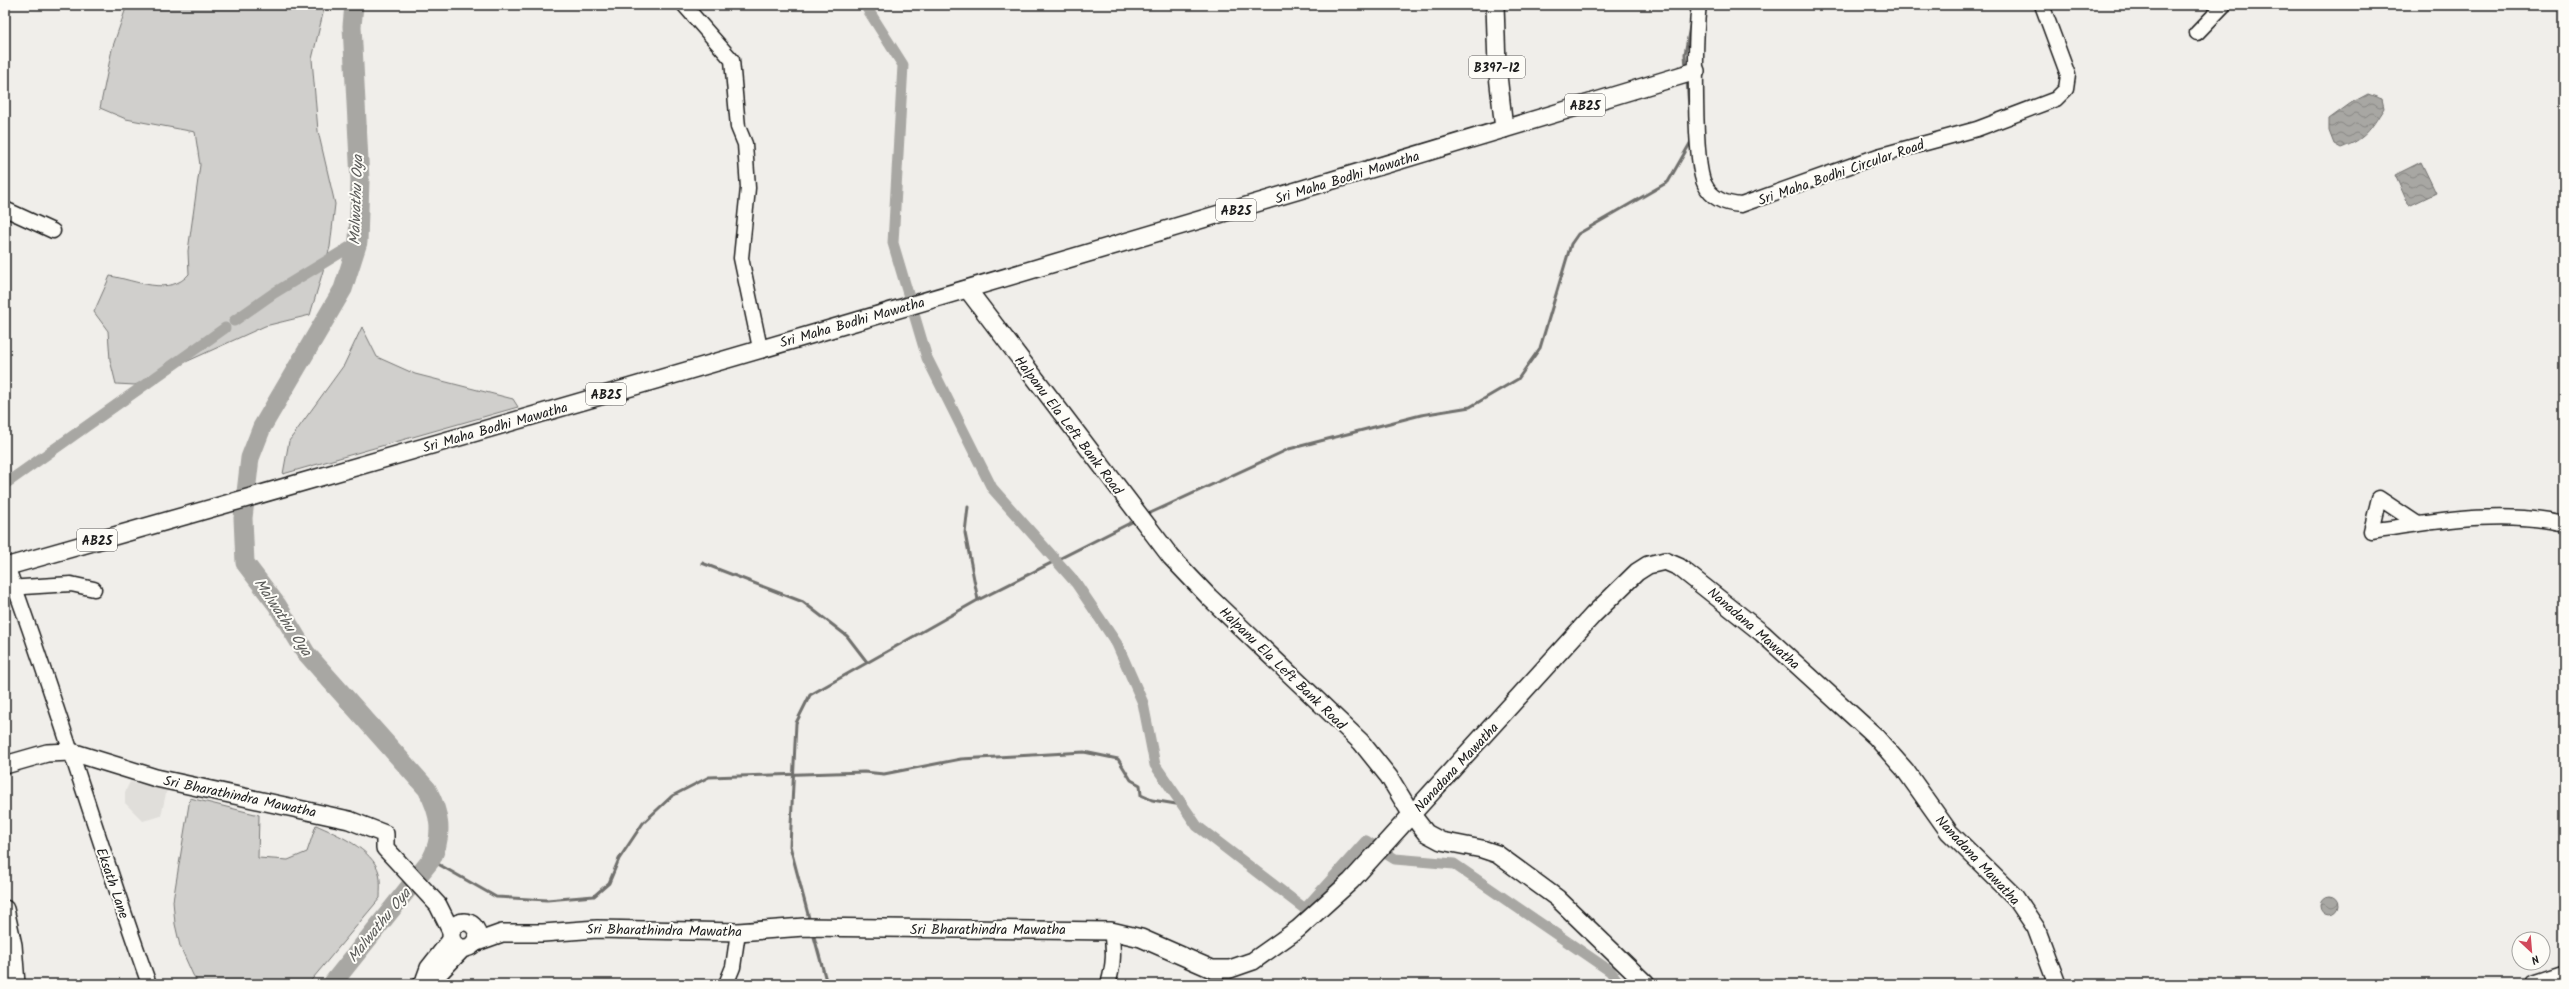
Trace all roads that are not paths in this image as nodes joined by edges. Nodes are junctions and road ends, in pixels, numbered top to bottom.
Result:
1 (684, 5) edge
2 (1495, 5) edge
3 (1699, 5) edge
4 (2042, 5) edge
5 (2224, 5) edge
6 (2197, 34) dead end
7 (1696, 71) junction
8 (1504, 129) junction
9 (5, 209) edge
10 (53, 231) dead end
11 (968, 290) junction
12 (760, 348) junction
13 (2418, 524) dead end
14 (2564, 524) edge
15 (6, 566) edge
16 (10, 588) edge
17 (94, 589) dead end
18 (72, 752) junction
19 (5, 765) edge
20 (1407, 820) junction
21 (5, 909) edge
22 (1111, 931) junction
23 (738, 932) junction
24 (462, 935) junction
25 (2564, 974) edge
26 (424, 982) edge
27 (16, 984) edge
28 (149, 984) edge
29 (726, 984) edge
30 (1108, 984) edge
31 (1646, 984) edge
32 (2057, 984) edge
33 (2534, 984) edge

1 - 12 street
2 - 8 main road, B397-12
3 - 7 street, Sri Maha Bodhi Circular Road
4 - 7 street, Sri Maha Bodhi Circular Road
5 - 6 street
7 - 8 main road, Sri Maha Bodhi Mawatha / AB25
8 - 11 main road, Sri Maha Bodhi Mawatha / AB25
9 - 10 street
11 - 12 main road, Sri Maha Bodhi Mawatha / AB25
11 - 20 main road, Halpanu Ela Left Bank Road
12 - 15 main road, Sri Maha Bodhi Mawatha / AB25
13 - 14 street
15 - 16 street, Eksath Lane
16 - 17 street
16 - 18 street, Eksath Lane
18 - 19 main road, Sri Bharathindra Mawatha
18 - 24 main road, Sri Bharathindra Mawatha
18 - 28 street, Eksath Lane
20 - 22 main road, Sri Bharathindra Mawatha
20 - 31 main road, Halpanu Ela Left Bank Road
20 - 32 main road, Nanadana Mawatha
21 - 27 main road
22 - 23 main road, Sri Bharathindra Mawatha
22 - 30 street
23 - 24 main road, Sri Bharathindra Mawatha
23 - 29 street
24 - 26 main road
25 - 33 main road

